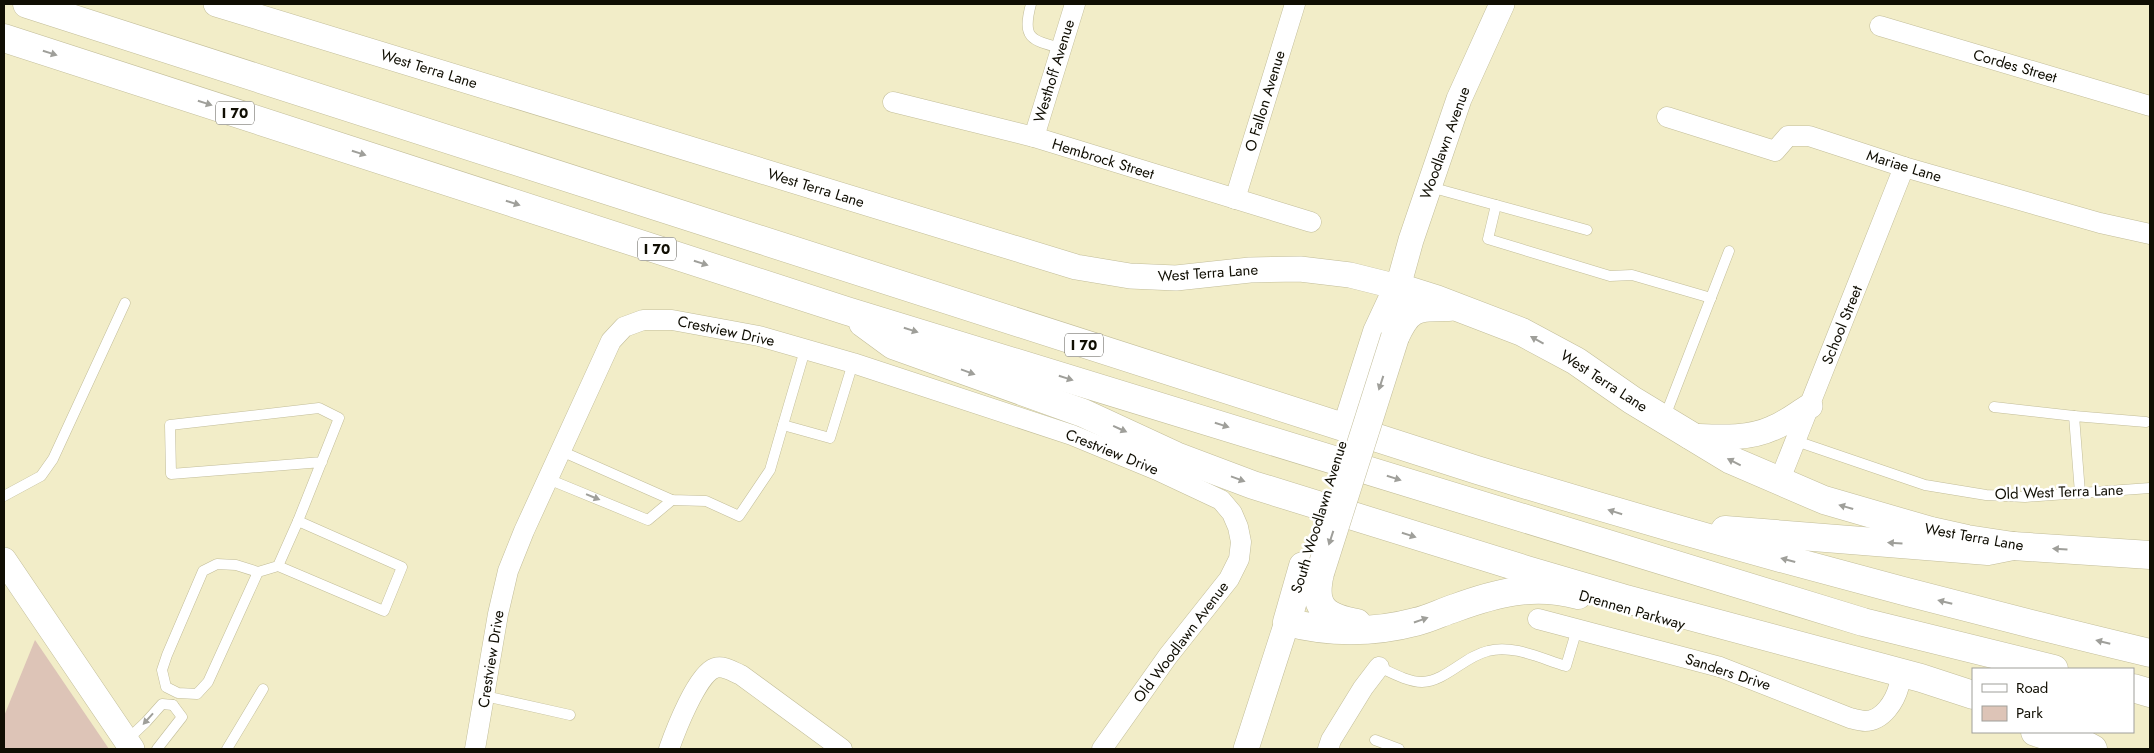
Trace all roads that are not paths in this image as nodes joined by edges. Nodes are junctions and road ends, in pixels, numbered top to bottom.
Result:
1 (27, 4) edge
2 (216, 4) edge
3 (1032, 4) edge
4 (1075, 4) edge
5 (1295, 4) edge
6 (1502, 4) edge
7 (1880, 26) dead end
8 (4, 38) edge
9 (1061, 48) junction
10 (893, 102) dead end
11 (2150, 106) edge
12 (1667, 116) dead end
13 (1034, 138) junction
14 (1904, 167) junction
15 (1429, 187) junction
16 (1235, 199) junction
17 (1496, 205) junction
18 (1310, 222) dead end
19 (1587, 230) dead end
20 (2150, 234) edge
21 (1729, 251) dead end
22 (1398, 287) junction
23 (1711, 298) junction
24 (125, 303) dead end
25 (1458, 307) junction
26 (847, 311) junction
27 (1386, 334) junction
28 (805, 350) junction
29 (852, 363) junction
30 (1810, 406) junction
31 (1994, 407) dead end
32 (2074, 416) junction
33 (1664, 420) junction
34 (2146, 422) dead end
35 (783, 425) junction
36 (1689, 436) junction
37 (1796, 441) junction
38 (561, 451) junction
39 (322, 462) junction
40 (548, 479) junction
41 (1779, 482) junction
42 (2150, 488) edge
43 (2080, 493) junction
44 (4, 496) edge
45 (672, 500) junction
46 (298, 521) junction
47 (1654, 524) junction
48 (1238, 527) joint
49 (2013, 546) junction
50 (2150, 555) edge
51 (4, 560) edge
52 (278, 566) junction
53 (1312, 570) junction
54 (258, 572) junction
55 (1538, 619) dead end
56 (1287, 622) junction
57 (1388, 629) junction
58 (1577, 629) junction
59 (2150, 653) edge
60 (1379, 667) joint
61 (2050, 668) edge
62 (1899, 686) junction
63 (263, 688) dead end
64 (2134, 688) edge
65 (178, 693) junction
66 (2150, 693) edge
67 (1972, 695) edge
68 (485, 696) junction
69 (173, 704) junction
70 (1972, 709) edge
71 (570, 715) dead end
72 (2038, 733) edge
73 (2064, 733) edge
74 (1375, 740) dead end
75 (129, 745) edge
76 (157, 749) edge
77 (227, 749) edge
78 (475, 749) edge
79 (669, 749) edge
80 (842, 749) edge
81 (1102, 749) edge
82 (1246, 749) edge
83 (1328, 749) edge
84 (1399, 749) edge
85 (2092, 749) edge

47 -> 1 main road, I 70
2 - 22 street, West Terra Lane
3 - 9 lane
4 - 9 street, Westhoff Avenue
5 - 16 street, O Fallon Avenue
6 - 15 street, Woodlawn Avenue
7 - 11 street, Cordes Street
8 -> 26 main road, I 70
9 - 13 street, Westhoff Avenue
10 - 13 street, Hembrock Street
12 - 14 street, Mariae Lane
13 - 16 street, Hembrock Street
14 - 20 street, Mariae Lane
14 - 30 street, School Street
15 - 17 lane
15 - 22 street, Woodlawn Avenue
16 - 18 street, Hembrock Street
17 - 19 lane
17 - 23 lane
21 - 23 lane
22 - 25 main road, West Terra Lane
22 - 27 main road, South Woodlawn Avenue
23 - 33 lane
24 - 44 lane
25 - 27 main road
33 -> 25 main road, West Terra Lane
26 -> 61 main road, I 70
26 -> 67 main road
27 - 53 main road, South Woodlawn Avenue
28 - 29 street, Crestview Drive
28 - 35 lane
28 - 38 street, Crestview Drive
29 - 35 lane
29 - 48 street, Crestview Drive
30 - 36 street
30 - 37 street, School Street
31 - 32 lane
32 - 34 lane
32 - 43 lane
33 - 36 main road, West Terra Lane
35 - 45 lane
41 -> 36 main road, West Terra Lane
37 - 41 street, School Street
37 - 43 lane, Old West Terra Lane
38 - 40 street, Crestview Drive
38 - 45 lane
39 - 39 lane
39 - 46 lane
40 -> 45 lane
40 - 68 street, Crestview Drive
49 -> 41 main road, West Terra Lane
42 - 43 lane, Old West Terra Lane
46 - 52 lane
46 - 52 lane
49 -> 47 main road
59 -> 47 main road, I 70
48 - 81 street, Old Woodlawn Avenue
50 -> 49 main road, West Terra Lane
51 - 75 street
52 - 54 lane
53 - 56 main road, South Woodlawn Avenue
53 - 57 main road
54 - 65 lane
54 - 65 lane
55 - 58 street, Sanders Drive
56 - 57 main road, Drennen Parkway
56 - 82 street, South Woodlawn Avenue
57 -> 62 main road, Drennen Parkway
58 - 60 lane
58 - 62 street, Sanders Drive
60 - 83 street
62 - 70 main road, Drennen Parkway
63 - 77 lane
64 - 66 main road
65 - 69 lane
68 - 71 lane
68 - 78 street, Crestview Drive
69 -> 75 lane
69 - 76 lane
72 - 85 main road
73 - 85 main road
74 - 84 lane
79 - 80 street

